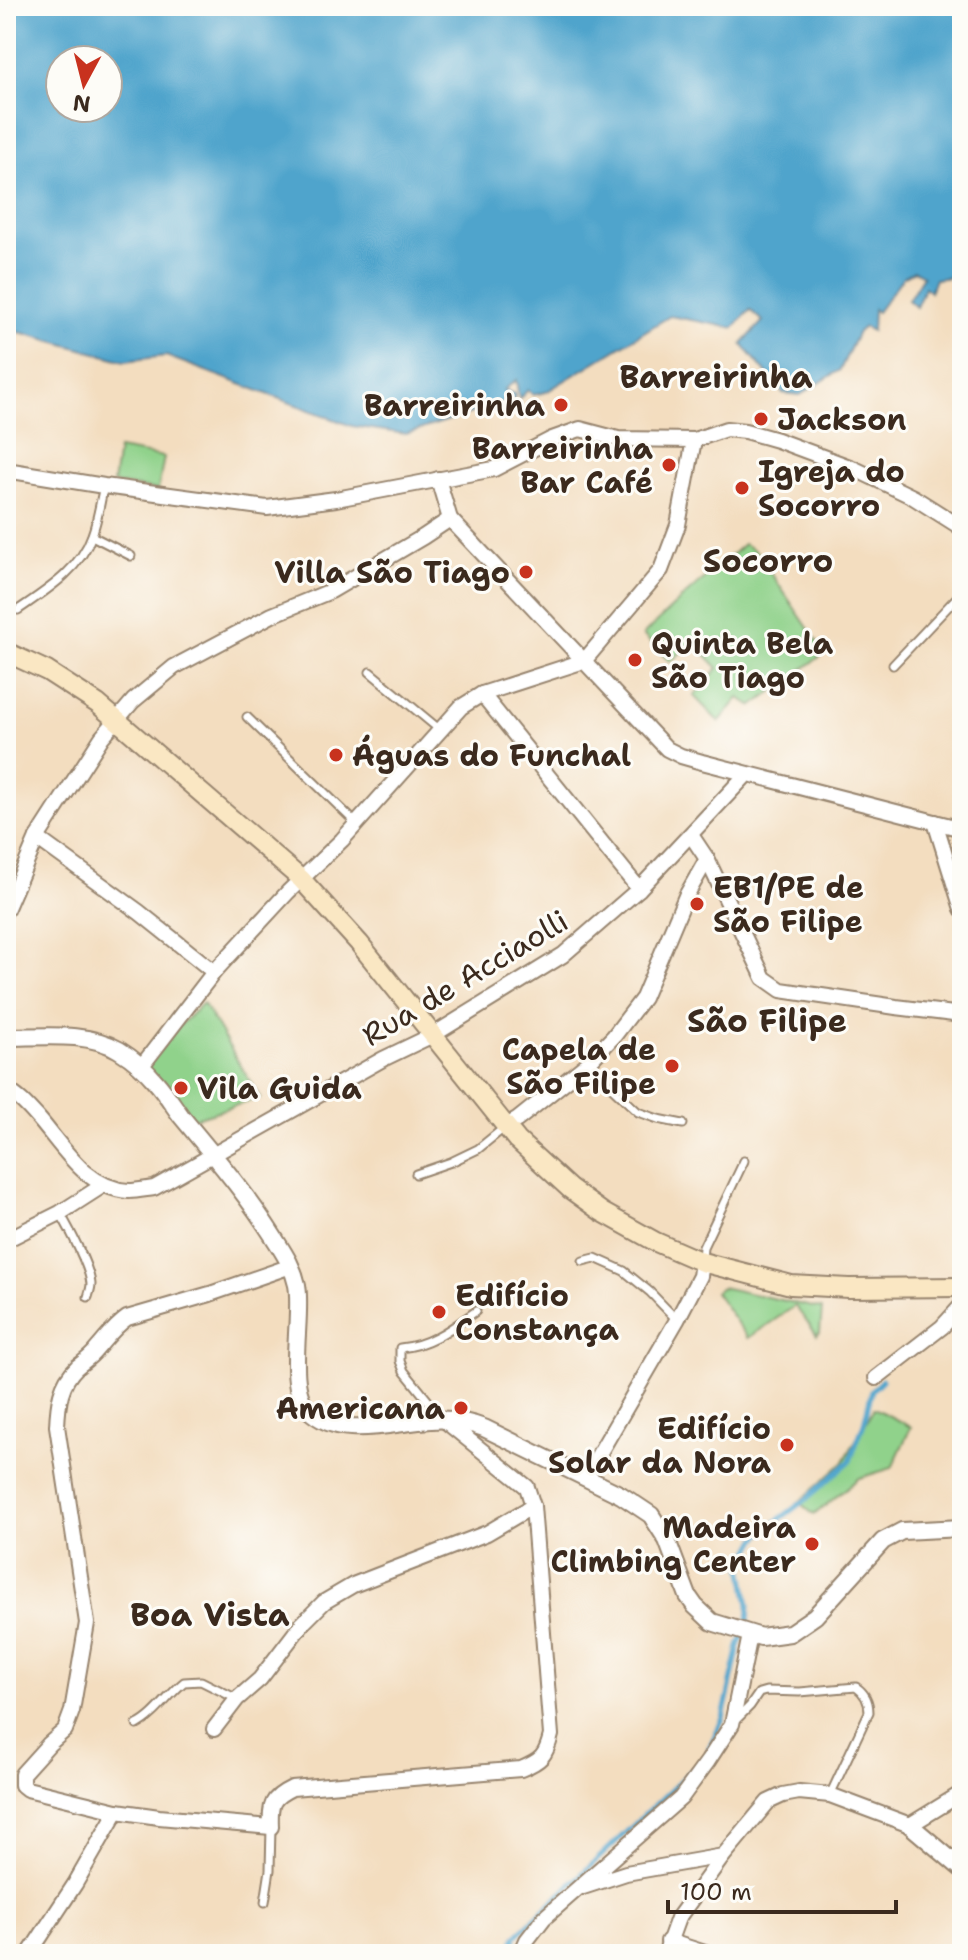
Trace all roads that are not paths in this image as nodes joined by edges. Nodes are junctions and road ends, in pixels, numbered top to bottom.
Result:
1 (694, 440) junction
2 (6, 470) edge
3 (438, 479) junction
4 (104, 486) junction
5 (450, 519) junction
6 (962, 528) edge
7 (92, 536) junction
8 (131, 556) dead end
9 (962, 592) edge
10 (18, 610) dead end
11 (6, 652) edge
12 (584, 661) junction
13 (893, 665) dead end
14 (370, 672) dead end
15 (482, 694) junction
16 (247, 717) dead end
17 (117, 720) junction
18 (440, 730) junction
19 (747, 774) junction
20 (935, 822) junction
21 (356, 823) junction
22 (962, 829) edge
23 (691, 835) junction
24 (37, 838) junction
25 (707, 859) junction
26 (301, 879) junction
27 (639, 889) junction
28 (962, 909) edge
29 (6, 910) edge
30 (214, 972) junction
31 (962, 1015) edge
32 (433, 1035) junction
33 (6, 1037) edge
34 (587, 1064) junction
35 (141, 1067) junction
36 (6, 1090) edge
37 (683, 1124) dead end
38 (505, 1126) junction
39 (214, 1155) junction
40 (744, 1161) dead end
41 (416, 1174) dead end
42 (102, 1186) junction
43 (60, 1213) junction
44 (6, 1240) edge
45 (583, 1261) dead end
46 (702, 1262) junction
47 (291, 1266) junction
48 (958, 1287) edge
49 (88, 1297) dead end
50 (962, 1305) edge
51 (476, 1311) dead end
52 (677, 1320) junction
53 (876, 1378) dead end
54 (444, 1420) junction
55 (585, 1478) junction
56 (533, 1506) junction
57 (962, 1528) edge
58 (750, 1635) junction
59 (237, 1699) junction
60 (732, 1724) junction
61 (137, 1725) dead end
62 (214, 1729) dead end
63 (962, 1793) edge
64 (830, 1795) junction
65 (117, 1811) junction
66 (910, 1825) junction
67 (271, 1827) junction
68 (723, 1856) junction
69 (962, 1869) edge
70 (577, 1889) junction
71 (265, 1902) dead end
72 (666, 1947) edge
73 (29, 1954) edge
74 (521, 1954) edge
75 (708, 1954) edge

1 - 3 street
1 - 6 street
1 - 12 street
2 - 4 street
3 - 4 street
3 - 5 street
4 - 7 lane
5 - 12 street
5 - 17 street
7 - 8 lane
7 - 10 lane
9 - 13 lane
11 - 17 main road
12 - 15 street
12 - 19 street
14 - 18 lane
15 - 18 street
15 - 27 street
16 - 21 lane
17 - 24 street
17 - 26 main road
18 - 21 street
19 - 20 street
19 - 23 street, Rua de Acciaolli
20 - 22 street
20 - 28 street
21 - 26 street
23 - 25 street
23 - 27 street, Rua de Acciaolli
24 - 29 street
24 - 30 street
25 - 31 street
25 - 34 street
26 - 30 street
26 - 32 main road
27 - 32 street, Rua de Acciaolli
30 - 35 street
32 - 38 main road
32 - 39 street, Rua de Acciaolli
33 - 35 street
34 - 37 lane
34 - 38 street
35 - 39 street
36 - 42 street
38 - 41 lane
38 - 46 main road
39 - 42 street, Rua de Acciaolli
39 - 47 street
40 - 46 lane
42 - 43 street
43 - 44 street
43 - 49 lane
45 - 52 lane
46 - 48 main road
46 - 52 street
47 - 54 street
47 - 65 street
50 - 53 street
51 - 54 lane
52 - 55 street
54 - 55 street
54 - 56 street
55 - 58 street
56 - 59 street
56 - 67 street
57 - 58 street
58 - 60 street
59 - 61 lane
59 - 62 street
60 - 64 lane
60 - 70 street
63 - 66 street
64 - 66 street
64 - 68 street
65 - 67 street
65 - 73 street
66 - 69 street
67 - 71 lane
68 - 70 street
68 - 72 street
70 - 74 street
72 - 75 street

